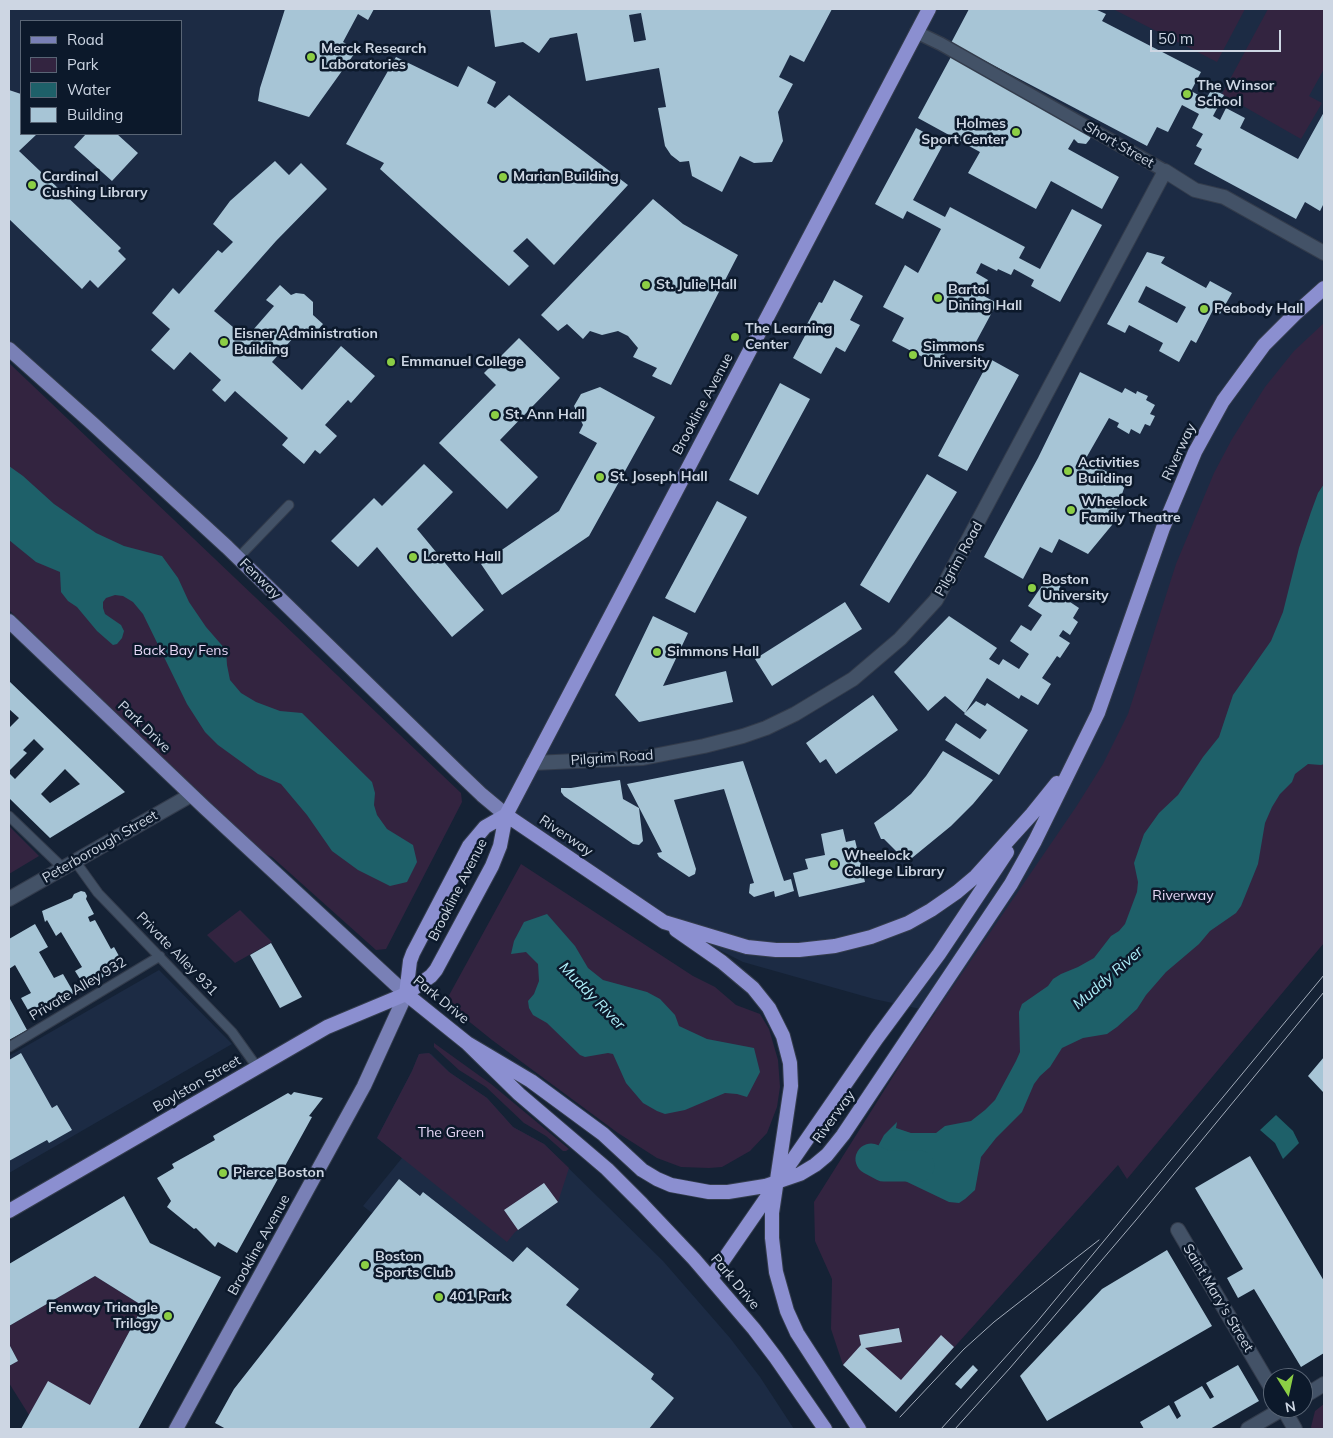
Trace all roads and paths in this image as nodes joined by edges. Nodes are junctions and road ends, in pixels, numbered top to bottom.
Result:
1 (928, 9) edge
2 (916, 32) junction
3 (1165, 171) junction
4 (1324, 253) edge
5 (1324, 288) edge
6 (9, 349) edge
7 (289, 505) dead end
8 (238, 558) junction
9 (9, 621) edge
10 (1082, 745) junction
11 (533, 763) junction
12 (191, 794) junction
13 (1032, 814) junction
14 (506, 815) junction
15 (9, 816) edge
16 (69, 865) junction
17 (9, 899) edge
18 (664, 922) junction
19 (160, 956) junction
20 (406, 994) junction
21 (467, 1043) junction
22 (9, 1046) edge
23 (257, 1067) junction
24 (776, 1183) junction
25 (9, 1212) edge
26 (1178, 1230) dead end
27 (711, 1278) junction
28 (1263, 1374) edge
29 (1324, 1384) edge
30 (1313, 1391) edge
31 (1266, 1418) edge
32 (176, 1429) edge
33 (825, 1429) edge
34 (859, 1429) edge
35 (1248, 1429) edge

1 - 2 highway, Brookline Avenue
2 - 3 street, Short Street
2 - 11 highway, Brookline Avenue
3 - 4 street, Short Street
3 - 11 street, Pilgrim Road
5 - 10 highway, Riverway
6 - 8 main road, Fenway
7 - 8 lane
8 - 14 main road, Fenway
9 - 12 main road, Park Drive
10 - 13 highway, Riverway
10 - 24 highway, Riverway
11 - 14 highway, Brookline Avenue
12 - 16 street, Peterborough Street
12 - 20 main road, Park Drive
13 - 18 highway, Riverway
13 - 24 highway
14 - 18 highway, Riverway
14 - 20 highway, Brookline Avenue
14 - 20 highway, Brookline Avenue
15 - 16 lane, Private Alley 931
16 - 17 street, Peterborough Street
16 - 19 lane, Private Alley 931
18 - 24 highway, Park Drive
19 - 22 lane, Private Alley 932
19 - 23 lane, Private Alley 931
20 - 21 highway, Park Drive
20 - 23 highway, Boylston Street
20 - 32 main road, Brookline Avenue
21 - 24 highway, Riverway
21 - 27 highway, Park Drive
23 - 25 highway, Boylston Street
24 - 27 highway
24 - 34 highway, Park Drive
26 - 28 street, Saint Mary's Street
27 - 33 highway, Park Drive
29 - 30 street
31 - 35 street

